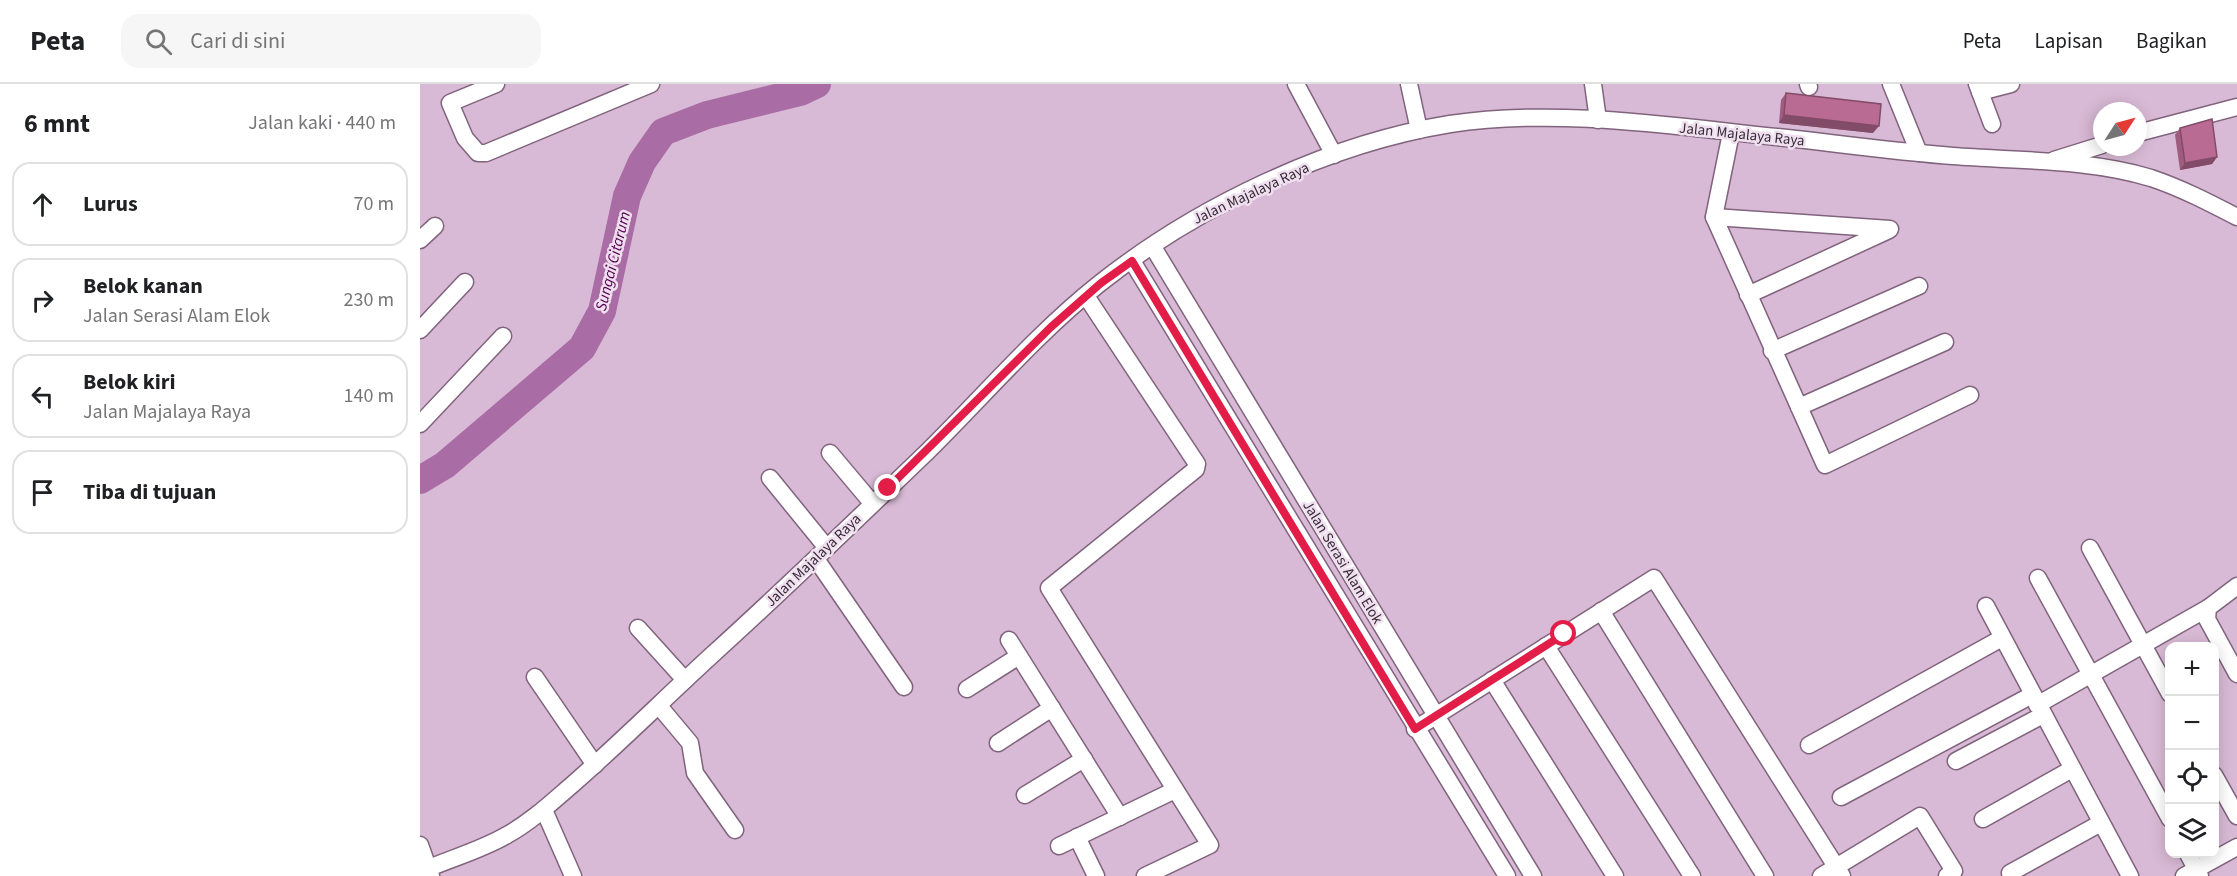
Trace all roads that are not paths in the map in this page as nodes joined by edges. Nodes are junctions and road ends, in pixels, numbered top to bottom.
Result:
1 (496, 84) edge
2 (651, 84) edge
3 (1296, 84) edge
4 (1409, 84) edge
5 (1593, 84) edge
6 (1890, 84) edge
7 (2011, 84) edge
8 (1978, 88) edge
9 (2237, 107) edge
10 (1598, 120) junction
11 (1992, 124) dead end
12 (1419, 130) junction
13 (2147, 132) edge
14 (1731, 133) junction
15 (2093, 148) edge
16 (1919, 153) junction
17 (1334, 155) junction
18 (2050, 162) junction
19 (1714, 217) junction
20 (2237, 218) edge
21 (435, 225) dead end
22 (420, 240) edge
23 (1153, 246) junction
24 (1132, 261) junction
25 (465, 282) dead end
26 (1919, 286) dead end
27 (1748, 295) junction
28 (1086, 296) junction
29 (1187, 302) junction
30 (1165, 314) junction
31 (420, 330) edge
32 (503, 336) dead end
33 (1945, 342) dead end
34 (1772, 351) junction
35 (1970, 395) dead end
36 (1799, 407) junction
37 (420, 424) edge
38 (830, 453) dead end
39 (770, 478) dead end
40 (872, 504) junction
41 (2090, 548) dead end
42 (821, 553) junction
43 (2038, 578) dead end
44 (2237, 586) edge
45 (1986, 606) dead end
46 (2208, 608) junction
47 (1601, 611) junction
48 (638, 628) dead end
49 (2002, 638) junction
50 (1009, 640) dead end
51 (1546, 646) junction
52 (2143, 646) junction
53 (1019, 656) junction
54 (2237, 674) edge
55 (2092, 675) junction
56 (535, 677) dead end
57 (685, 680) junction
58 (1492, 680) junction
59 (903, 687) dead end
60 (2165, 687) edge
61 (967, 689) dead end
62 (2037, 705) junction
63 (659, 706) junction
64 (1052, 708) junction
65 (1435, 716) junction
66 (1415, 729) junction
67 (998, 743) dead end
68 (1809, 745) dead end
69 (1084, 759) junction
70 (1956, 761) dead end
71 (595, 765) junction
72 (2072, 769) junction
73 (2219, 784) edge
74 (1175, 790) junction
75 (1025, 795) dead end
76 (1841, 797) dead end
77 (544, 810) junction
78 (2165, 812) edge
79 (2237, 816) edge
80 (1120, 817) junction
81 (1983, 819) dead end
82 (2101, 823) junction
83 (735, 830) dead end
84 (1077, 837) junction
85 (420, 845) edge
86 (1059, 846) dead end
87 (2237, 847) edge
88 (2189, 858) edge
89 (1840, 871) edge
90 (427, 872) edge
91 (2010, 873) dead end
92 (2194, 874) edge
93 (573, 876) edge
94 (1096, 876) edge
95 (1145, 876) edge
96 (1507, 876) edge
97 (1533, 876) edge
98 (1615, 876) edge
99 (1692, 876) edge
100 (1766, 876) edge
101 (1821, 876) edge
102 (1947, 876) edge
103 (2130, 876) edge

1 - 2 street
3 - 17 street
4 - 12 street
5 - 10 street
6 - 16 street
7 - 8 street
8 - 11 street
9 - 13 street
10 - 12 street, Jalan Majalaya Raya
10 - 14 street, Jalan Majalaya Raya
12 - 17 street, Jalan Majalaya Raya
14 - 16 street, Jalan Majalaya Raya
14 - 19 street
15 - 18 street
16 - 18 street, Jalan Majalaya Raya
17 - 23 street, Jalan Majalaya Raya
18 - 20 street, Jalan Majalaya Raya
19 - 27 street
19 - 27 street
21 - 22 street
23 - 24 street, Jalan Majalaya Raya
23 - 29 street, Jalan Serasi Alam Elok
24 - 28 street, Jalan Majalaya Raya
24 - 30 street, Jalan Serasi Alam Elok
25 - 31 street
26 - 34 street
27 - 34 street
28 - 40 street, Jalan Majalaya Raya
28 - 74 street
29 - 30 street
29 - 65 street, Jalan Serasi Alam Elok
30 - 66 street, Jalan Serasi Alam Elok
32 - 37 street
33 - 36 street
34 - 36 street
35 - 36 street
38 - 40 street
39 - 42 street
40 - 42 street, Jalan Majalaya Raya
41 - 52 street
42 - 57 street, Jalan Majalaya Raya
42 - 59 street
43 - 55 street
44 - 46 street
45 - 49 street
46 - 52 street
46 - 54 street
47 - 51 street
47 - 89 street
47 - 100 street
48 - 57 street
49 - 62 street
49 - 68 street
50 - 53 street
51 - 58 street
51 - 99 street
52 - 55 street
52 - 60 street
53 - 61 street
53 - 64 street
55 - 62 street
55 - 78 street
56 - 71 street
57 - 63 street, Jalan Majalaya Raya
58 - 65 street
58 - 98 street
62 - 70 street
62 - 72 street
62 - 76 street
63 - 71 street, Jalan Majalaya Raya
63 - 83 street
64 - 67 street
64 - 69 street
65 - 66 street
65 - 97 street, Jalan Serasi Alam Elok
66 - 96 street, Jalan Serasi Alam Elok
69 - 75 street
69 - 80 street
71 - 77 street, Jalan Majalaya Raya
72 - 81 street
72 - 82 street
73 - 79 street
74 - 80 street
74 - 95 street
77 - 90 street, Jalan Majalaya Raya
77 - 93 street
80 - 84 street
82 - 91 street
82 - 103 street
84 - 86 street
84 - 94 street
85 - 90 street
87 - 92 street
88 - 92 street
89 - 101 street
89 - 102 street

